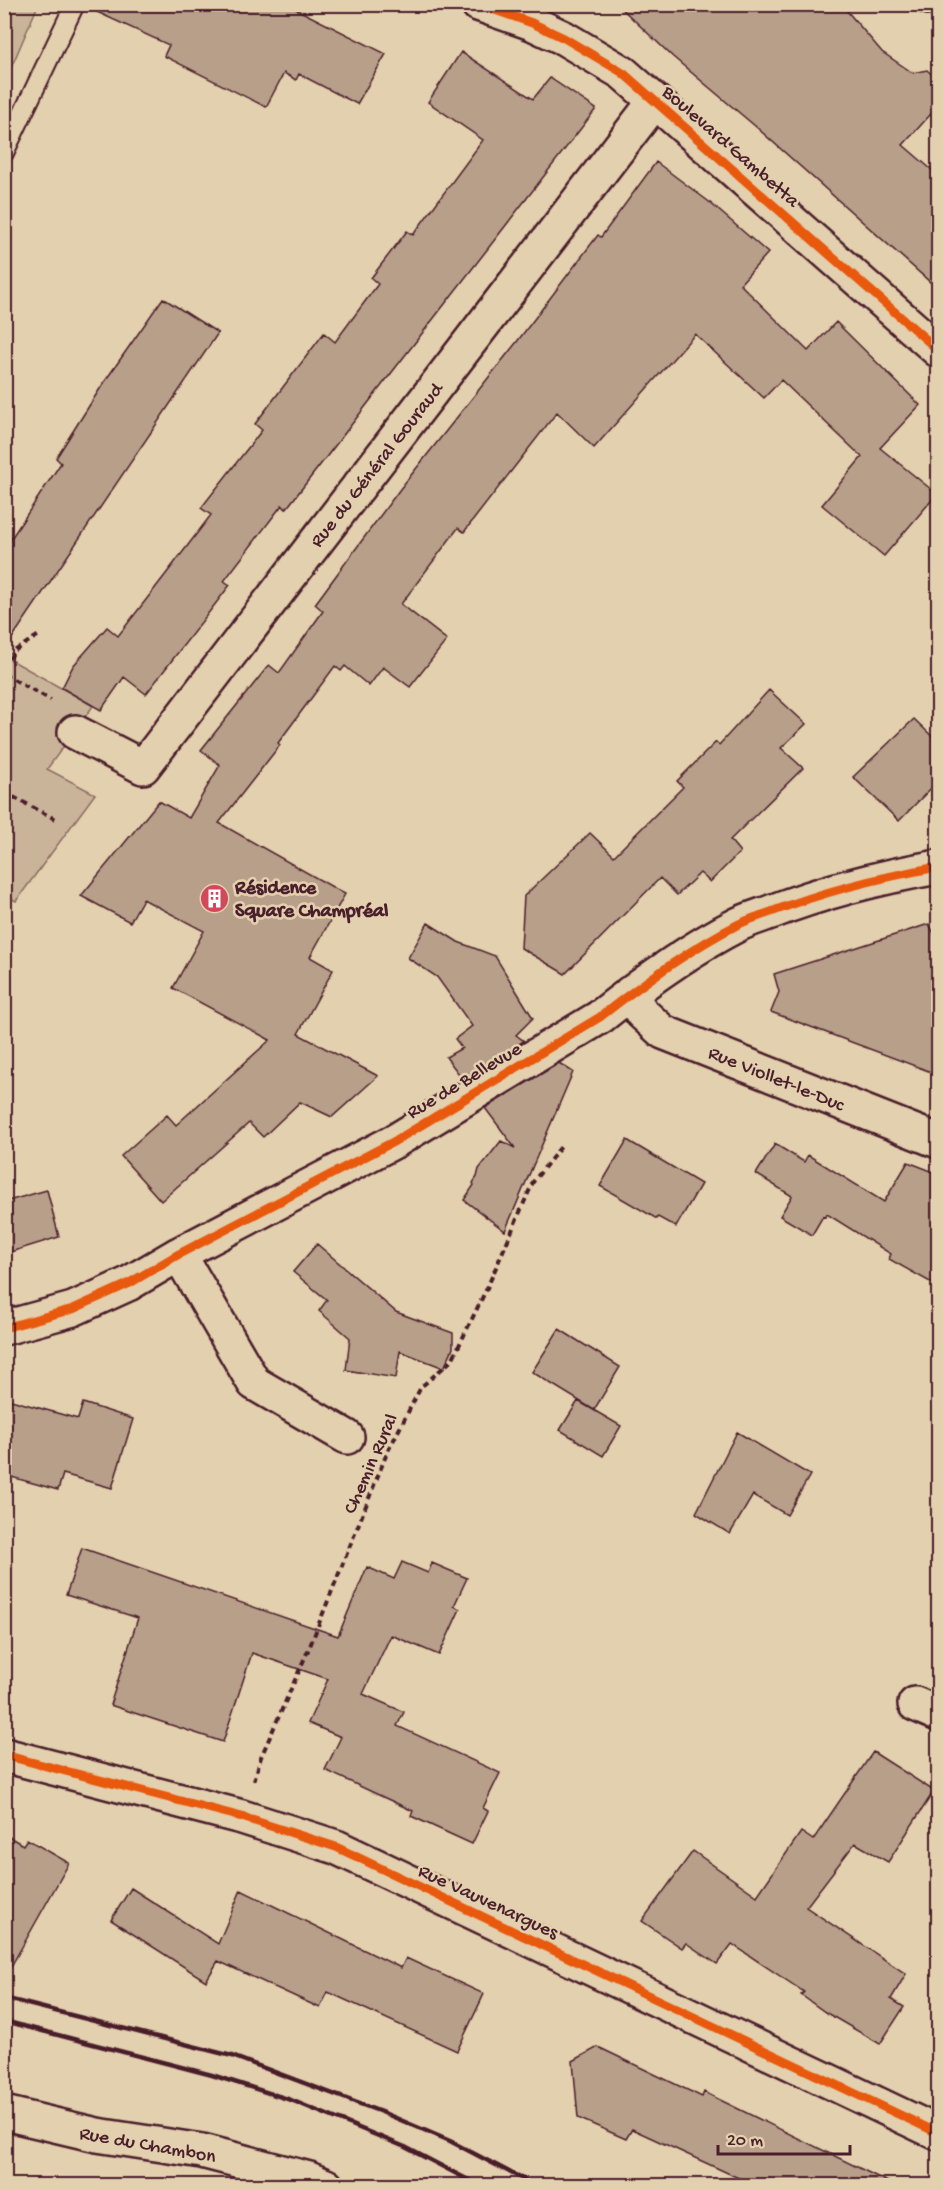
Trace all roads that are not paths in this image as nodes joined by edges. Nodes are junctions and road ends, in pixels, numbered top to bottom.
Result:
1 (75, 4) edge
2 (478, 4) edge
3 (925, 4) edge
4 (939, 8) edge
5 (655, 101) junction
6 (4, 153) edge
7 (939, 350) edge
8 (67, 718) road end
9 (939, 867) edge
10 (630, 993) junction
11 (939, 1141) edge
12 (179, 1254) junction
13 (4, 1328) edge
14 (347, 1437) dead end
15 (4, 1755) edge
16 (4, 2113) edge
17 (939, 2133) edge
18 (326, 2186) edge

1 - 6 lane
2 - 5 street, Boulevard Gambetta
3 - 4 lane
5 - 7 street, Boulevard Gambetta
5 - 8 street, Rue du Général Gouraud
9 - 10 street, Rue de Bellevue
10 - 11 street, Rue Viollet-le-Duc
10 - 12 street, Rue de Bellevue
12 - 13 street, Rue de Bellevue
12 - 14 street
15 - 17 street, Rue Vauvenargues
16 - 18 street, Rue du Chambon

